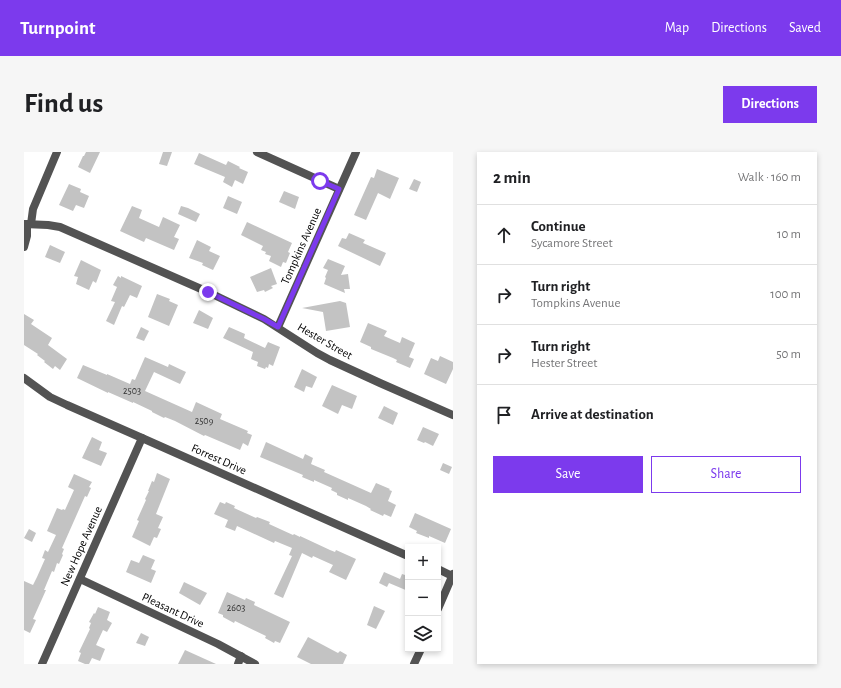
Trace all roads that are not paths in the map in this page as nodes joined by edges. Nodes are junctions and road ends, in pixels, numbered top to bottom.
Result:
1 (57, 152) edge
2 (256, 152) edge
3 (356, 152) edge
4 (339, 189) junction
5 (27, 224) edge
6 (24, 247) edge
7 (278, 327) junction
8 (24, 378) edge
9 (453, 415) edge
10 (142, 438) junction
11 (405, 555) edge
12 (441, 570) edge
13 (453, 575) edge
14 (80, 579) junction
15 (441, 602) edge
16 (420, 652) edge
17 (241, 656) junction
18 (42, 664) edge
19 (238, 664) edge
20 (255, 664) edge
21 (414, 664) edge

1 - 5 street
2 - 4 street
3 - 4 street, Tompkins Avenue
4 - 7 street, Tompkins Avenue
5 - 6 street
5 - 7 street, Hester Street
7 - 9 street, Hester Street
8 - 10 street, Forrest Drive
10 - 11 street, Forrest Drive
10 - 14 street, New Hope Avenue
12 - 13 street
13 - 15 street
14 - 17 street, Pleasant Drive
14 - 18 street, New Hope Avenue
16 - 21 street
17 - 19 street
17 - 20 street, Pleasant Drive

